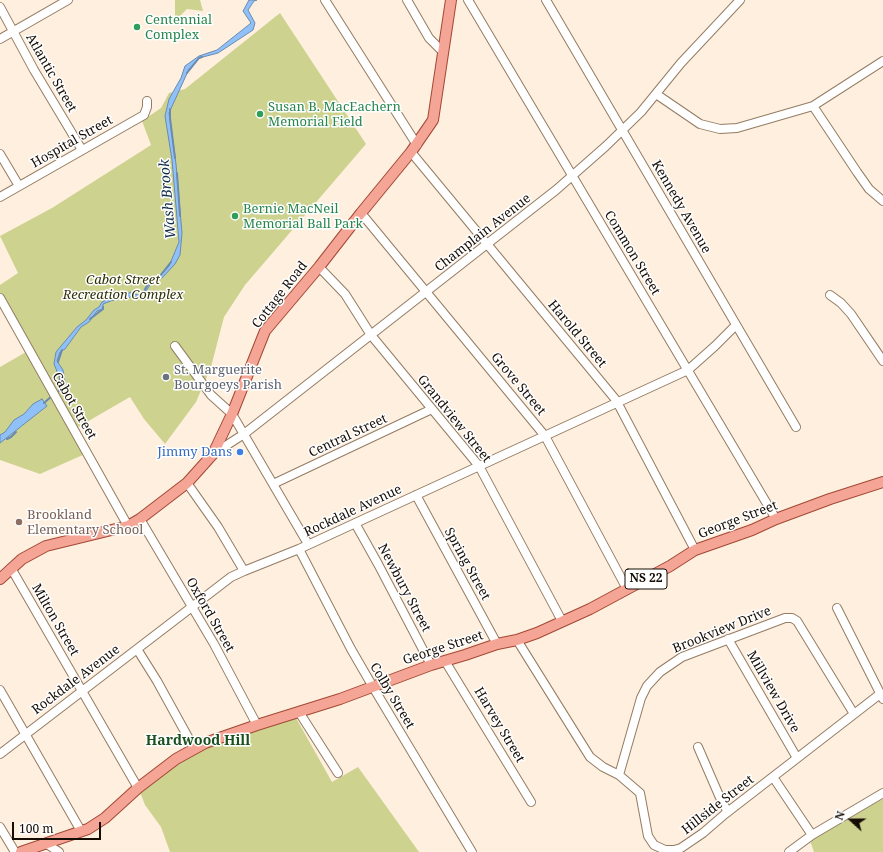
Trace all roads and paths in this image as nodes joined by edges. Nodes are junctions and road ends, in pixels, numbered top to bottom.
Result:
1 (68, 0) edge
2 (324, 0) edge
3 (407, 0) edge
4 (451, 0) edge
5 (468, 0) edge
6 (546, 0) edge
7 (740, 0) edge
8 (0, 7) edge
9 (14, 32) junction
10 (0, 39) edge
11 (442, 51) junction
12 (883, 61) edge
13 (656, 94) junction
14 (147, 101) dead end
15 (813, 106) junction
16 (622, 131) junction
17 (414, 149) junction
18 (82, 150) junction
19 (0, 154) edge
20 (572, 176) junction
21 (19, 186) junction
22 (0, 197) edge
23 (883, 202) edge
24 (361, 213) junction
25 (488, 245) junction
26 (319, 267) junction
27 (427, 292) junction
28 (830, 295) dead end
29 (0, 298) edge
30 (3, 307) edge
31 (736, 325) junction
32 (371, 335) junction
33 (175, 346) dead end
34 (883, 361) edge
35 (688, 370) junction
36 (618, 402) junction
37 (432, 409) junction
38 (232, 414) junction
39 (796, 427) dead end
40 (244, 434) junction
41 (546, 436) junction
42 (212, 454) junction
43 (479, 466) junction
44 (883, 482) edge
45 (188, 483) junction
46 (273, 484) junction
47 (416, 495) junction
48 (776, 519) junction
49 (140, 520) junction
50 (355, 523) junction
51 (128, 526) junction
52 (308, 544) junction
53 (299, 549) junction
54 (695, 550) junction
55 (12, 568) junction
56 (244, 571) junction
57 (0, 579) edge
58 (627, 590) junction
59 (193, 606) junction
60 (837, 608) dead end
61 (562, 621) junction
62 (728, 639) junction
63 (517, 640) junction
64 (497, 644) junction
65 (137, 649) junction
66 (445, 661) junction
67 (431, 665) junction
68 (373, 687) junction
69 (0, 690) edge
70 (82, 691) junction
71 (882, 696) edge
72 (299, 712) junction
73 (854, 714) junction
74 (257, 725) junction
75 (25, 734) junction
76 (698, 747) dead end
77 (194, 748) junction
78 (0, 754) edge
79 (798, 758) junction
80 (338, 774) dead end
81 (619, 775) junction
82 (773, 777) junction
83 (138, 788) junction
84 (883, 793) edge
85 (531, 802) dead end
86 (728, 812) junction
87 (0, 827) edge
88 (81, 832) junction
89 (812, 835) junction
90 (47, 844) junction
91 (15, 852) edge
92 (21, 852) edge
93 (59, 852) edge
94 (472, 852) edge
95 (789, 852) edge

1 - 9 street
2 - 17 street, Harold Street
3 - 11 street
4 - 11 main road, Cottage Road
5 - 20 street, Common Street
6 - 16 street, Kennedy Avenue
7 - 13 street, Champlain Avenue
8 - 9 street, Atlantic Street
9 - 10 street
9 - 18 street, Atlantic Street
11 - 17 main road, Cottage Road
12 - 15 street
13 - 15 street
13 - 16 street, Champlain Avenue
14 - 18 street, Hospital Street
15 - 23 street
16 - 20 street, Champlain Avenue
16 - 31 street, Kennedy Avenue
17 - 24 main road, Cottage Road
17 - 25 street, Harold Street
18 - 21 street, Hospital Street
19 - 21 street
20 - 25 street, Champlain Avenue
20 - 35 street, Common Street
21 - 22 street, Hospital Street
24 - 26 main road, Cottage Road
24 - 27 street, Grove Street
25 - 27 street, Champlain Avenue
25 - 36 street, Harold Street
26 - 32 street, Grandview Street
26 - 38 main road, Cottage Road
27 - 32 street, Champlain Avenue
27 - 41 street, Grove Street
28 - 34 street
29 - 30 street, Cabot Street
30 - 51 street, Cabot Street
31 - 35 street, Rockdale Avenue
31 - 39 street, Kennedy Avenue
32 - 37 street, Grandview Street
32 - 40 street, Champlain Avenue
33 - 38 street
35 - 36 street, Rockdale Avenue
35 - 48 street, Common Street
36 - 41 street, Rockdale Avenue
36 - 54 street, Harold Street
37 - 43 street, Grandview Street
37 - 46 street, Central Street
38 - 40 street
38 - 42 main road, Cottage Road
40 - 42 street, Champlain Avenue
40 - 46 street
41 - 43 street, Rockdale Avenue
41 - 58 street, Grove Street
42 - 45 main road, Cottage Road
43 - 47 street, Rockdale Avenue
43 - 61 street, Grandview Street
44 - 48 main road, George Street / NS 22
45 - 49 main road, Cottage Road
45 - 56 street
46 - 52 street
47 - 50 street, Rockdale Avenue
47 - 64 street, Spring Street
48 - 54 main road, George Street / NS 22
49 - 51 main road, Cottage Road
49 - 59 street, Oxford Street
50 - 52 street, Rockdale Avenue
50 - 67 street, Newbury Street
51 - 55 main road, Cottage Road
52 - 53 street, Rockdale Avenue
53 - 56 street, Rockdale Avenue
53 - 68 street, Colby Street
54 - 58 main road, George Street / NS 22
55 - 57 main road, Cottage Road
55 - 70 street, Milton Street
56 - 59 street, Rockdale Avenue
58 - 61 main road, George Street / NS 22
59 - 65 street, Rockdale Avenue
59 - 74 street, Oxford Street
60 - 71 street
61 - 63 main road, George Street / NS 22
62 - 73 street, Brookview Drive
62 - 79 street, Millview Drive
62 - 81 street, Brookview Drive
63 - 64 main road, George Street / NS 22
63 - 81 street, Hillside Street
64 - 66 main road, George Street / NS 22
65 - 70 street, Rockdale Avenue
65 - 77 street
66 - 67 main road, George Street / NS 22
66 - 85 street, Harvey Street
67 - 68 main road, George Street / NS 22
68 - 72 main road, George Street / NS 22
68 - 94 street, Colby Street
69 - 75 street
70 - 75 street, Rockdale Avenue
70 - 83 street, Milton Street
71 - 73 street, Hillside Street
72 - 74 main road, George Street / NS 22
72 - 80 street
73 - 79 street, Hillside Street
74 - 77 main road, George Street / NS 22
75 - 78 street, Rockdale Avenue
75 - 88 street
76 - 86 street
77 - 83 main road, George Street / NS 22
79 - 82 street, Hillside Street
81 - 86 street, Hillside Street
82 - 86 street, Hillside Street
82 - 89 street
83 - 88 main road, George Street / NS 22
84 - 89 street
87 - 91 street
88 - 90 main road, George Street / NS 22
89 - 95 street
90 - 92 main road, George Street / NS 22
90 - 93 street

